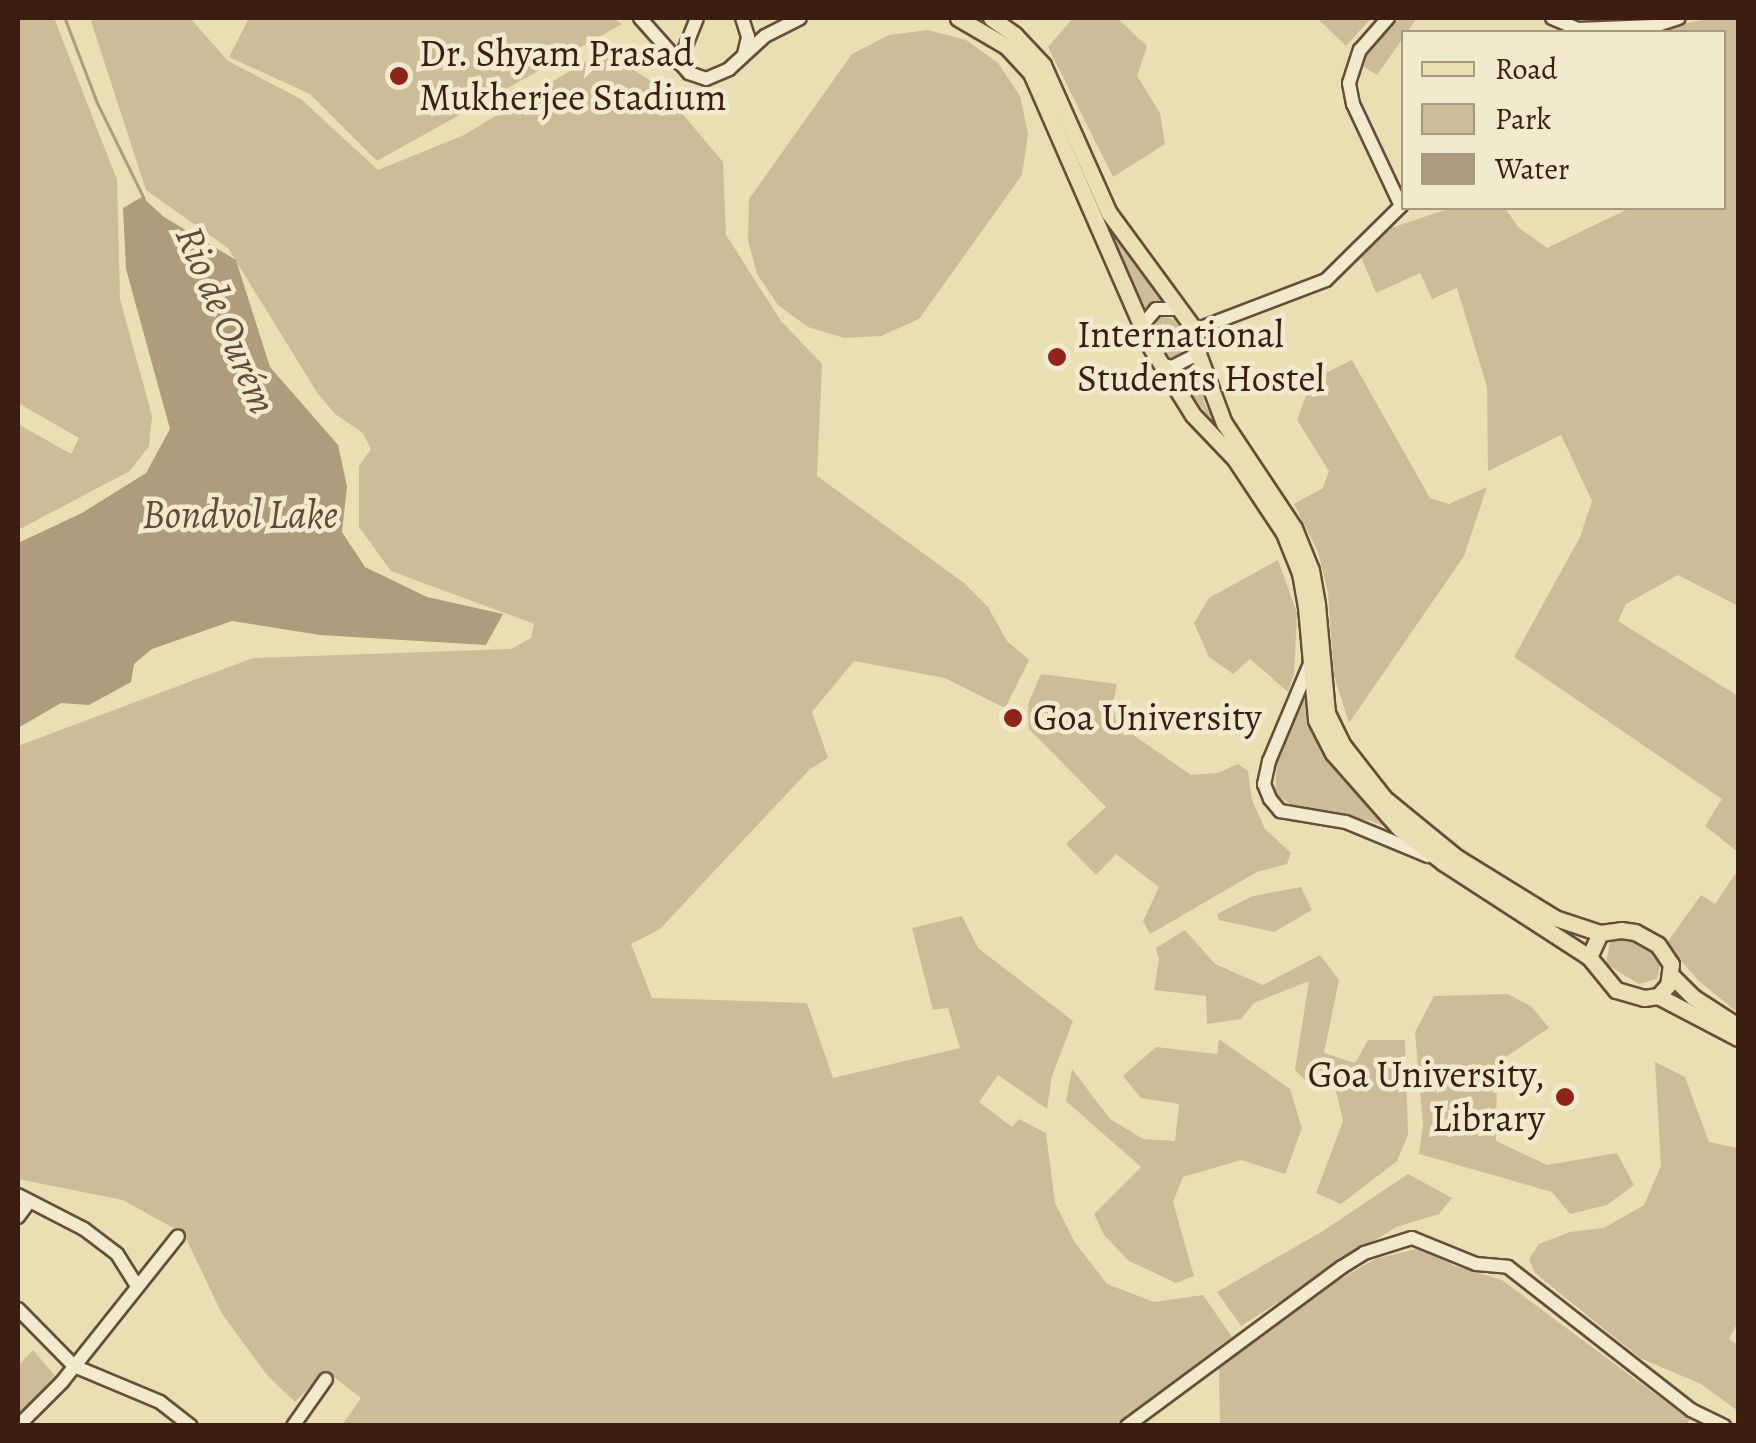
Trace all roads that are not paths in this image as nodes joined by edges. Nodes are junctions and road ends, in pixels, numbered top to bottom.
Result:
1 (640, 18) edge
2 (697, 18) edge
3 (742, 18) edge
4 (800, 18) edge
5 (958, 18) edge
6 (990, 18) edge
7 (1388, 18) edge
8 (1552, 18) edge
9 (1678, 18) edge
10 (743, 56) junction
11 (679, 62) junction
12 (1185, 319) junction
13 (1141, 328) junction
14 (1198, 354) junction
15 (1160, 364) junction
16 (1308, 666) junction
17 (1444, 864) junction
18 (1600, 934) junction
19 (1589, 957) junction
20 (1671, 975) junction
21 (1658, 996) junction
22 (1738, 1026) edge
23 (1738, 1038) edge
24 (23, 1198) edge
25 (18, 1217) edge
26 (178, 1236) dead end
27 (136, 1285) junction
28 (18, 1308) edge
29 (74, 1366) junction
30 (326, 1379) dead end
31 (18, 1426) edge
32 (191, 1426) edge
33 (293, 1426) edge
34 (1127, 1426) edge
35 (1724, 1426) edge

1 - 11 street
2 - 11 street
3 - 10 street
4 - 10 street
5 - 13 main road
6 - 12 main road
7 - 12 street
8 - 9 street
10 - 11 street
12 - 13 street
12 - 14 main road
13 - 15 main road
14 - 15 street
14 - 18 main road
15 - 16 main road
16 - 17 main road
16 - 17 street
17 - 19 main road
18 - 19 main road
18 - 20 main road
19 - 21 main road
20 - 21 main road
20 - 22 main road
21 - 23 main road
24 - 25 street
24 - 27 street
26 - 27 street
27 - 29 street
28 - 29 street
29 - 31 street
29 - 32 street
30 - 33 street
34 - 35 street

